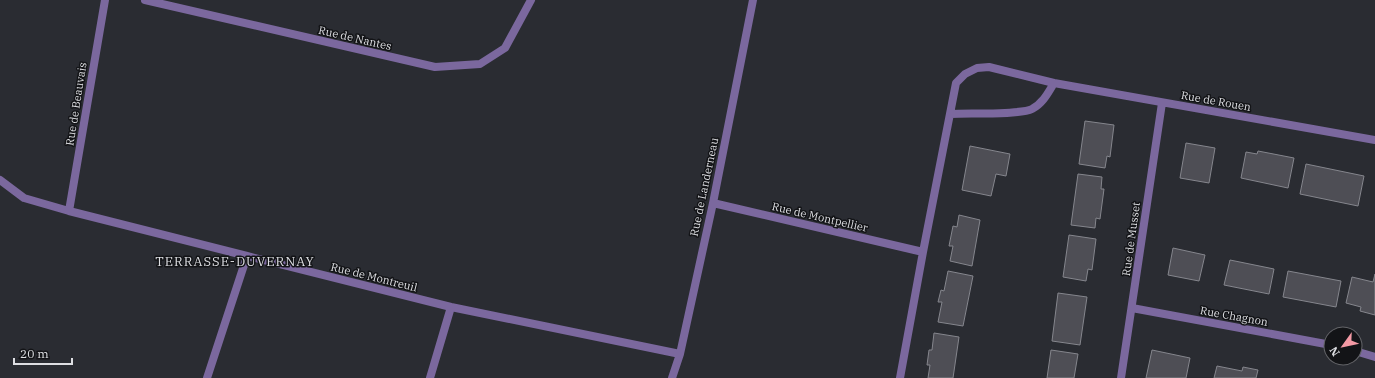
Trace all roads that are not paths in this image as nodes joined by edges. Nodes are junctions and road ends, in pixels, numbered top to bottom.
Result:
1 (104, 0) edge
2 (145, 0) edge
3 (531, 0) edge
4 (753, 0) edge
5 (1054, 83) junction
6 (1162, 103) junction
7 (951, 114) junction
8 (1375, 140) edge
9 (0, 180) edge
10 (712, 203) junction
11 (69, 211) junction
12 (923, 252) junction
13 (247, 256) junction
14 (450, 307) junction
15 (1132, 308) junction
16 (1323, 344) edge
17 (1363, 353) edge
18 (680, 354) junction
19 (1375, 356) edge
20 (207, 378) edge
21 (430, 378) edge
22 (672, 378) edge
23 (900, 378) edge
24 (1121, 378) edge

1 - 11 street, Rue de Beauvais
2 - 3 street, Rue de Nantes
4 - 10 street, Rue de Landerneau
5 - 6 street, Rue de Rouen
5 - 7 street
5 - 7 street, Rue de Rouen
6 - 8 street, Rue de Rouen
6 - 15 street, Rue de Musset
7 - 12 street
9 - 11 street, Rue de Montreuil
10 - 12 street, Rue de Montpellier
10 - 18 street, Rue de Landerneau
11 - 13 street, Rue de Montreuil
12 - 23 street
13 - 14 street, Rue de Montreuil
13 - 20 street
14 - 18 street, Rue de Montreuil
14 - 21 street
15 - 16 street, Rue Chagnon
15 - 24 street, Rue de Musset
17 - 19 street
18 - 22 street, Rue de Landerneau

